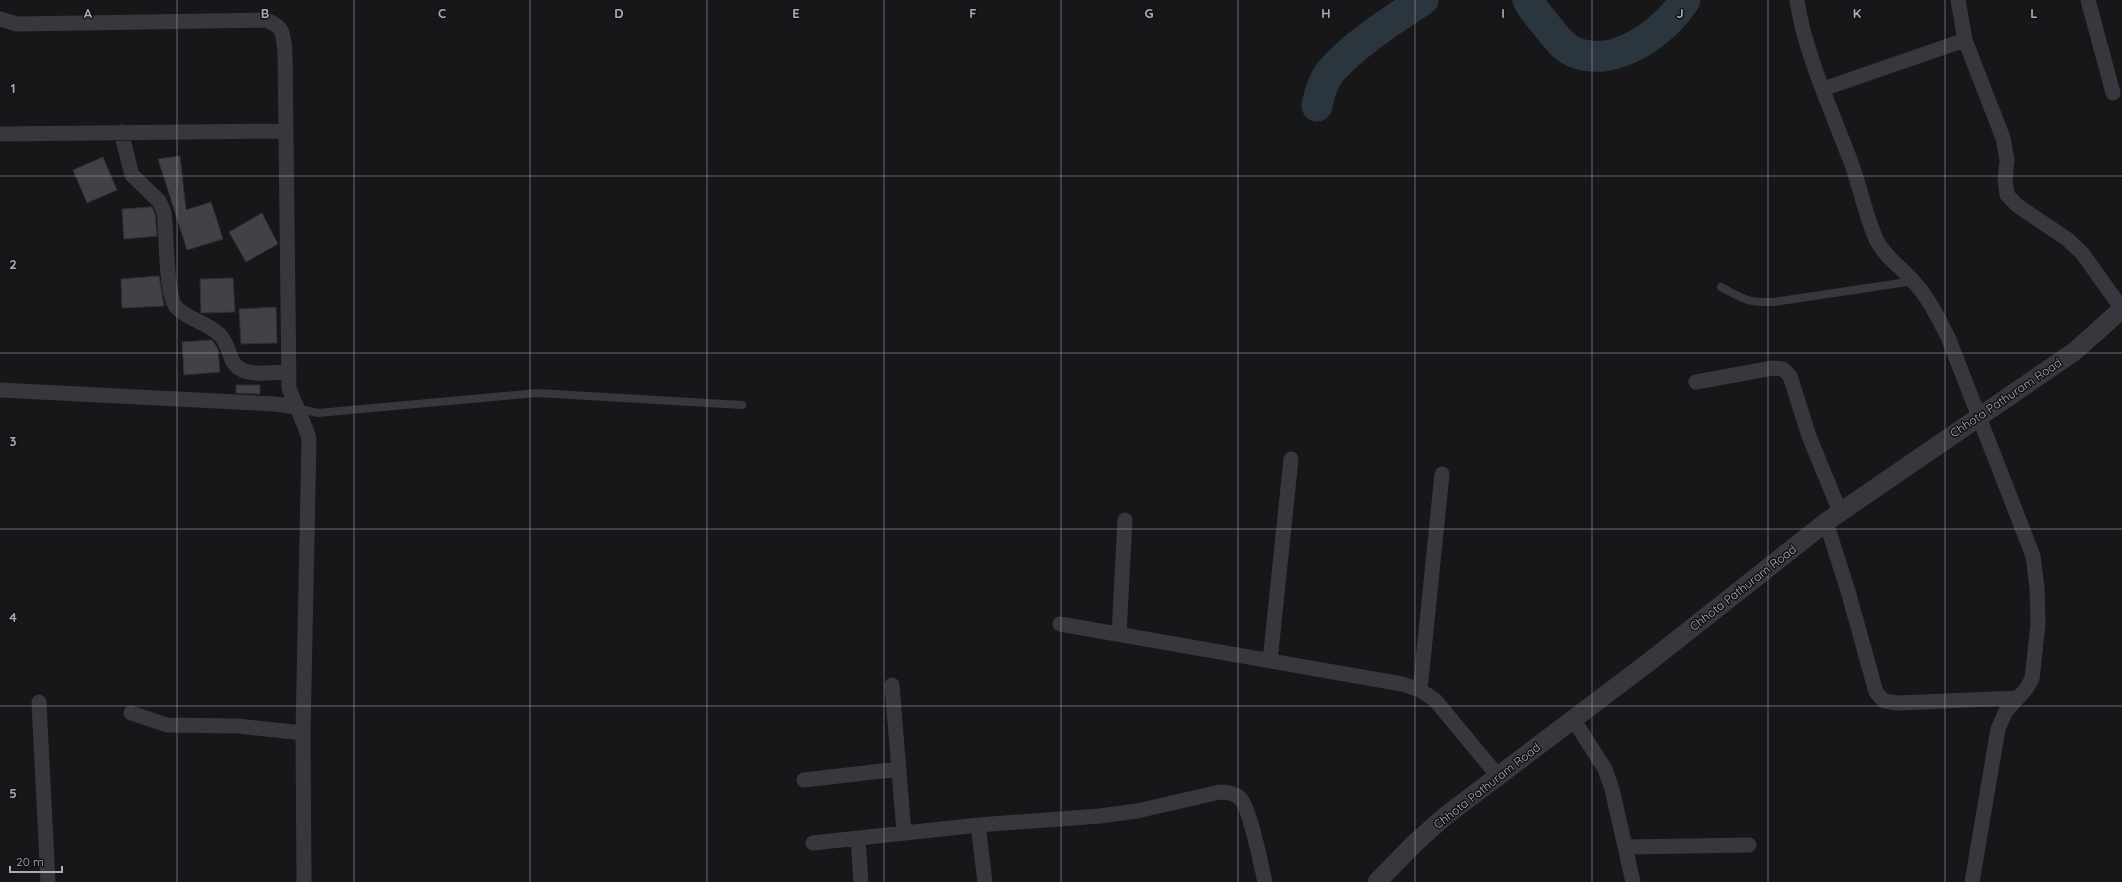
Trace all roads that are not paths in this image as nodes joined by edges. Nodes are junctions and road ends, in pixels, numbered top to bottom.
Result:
1 (1797, 0) edge
2 (1958, 0) edge
3 (2088, 0) edge
4 (0, 20) edge
5 (1965, 40) junction
6 (1823, 89) junction
7 (2113, 94) dead end
8 (285, 131) junction
9 (121, 132) junction
10 (0, 134) edge
11 (1914, 281) junction
12 (1721, 287) dead end
13 (2122, 309) edge
14 (288, 372) junction
15 (1696, 382) dead end
16 (0, 390) edge
17 (742, 405) dead end
18 (296, 407) junction
19 (1979, 415) junction
20 (1291, 459) dead end
21 (1442, 474) dead end
22 (1833, 517) junction
23 (1126, 520) dead end
24 (1060, 624) dead end
25 (1119, 634) junction
26 (1270, 661) junction
27 (892, 685) dead end
28 (1420, 690) junction
29 (2018, 698) junction
30 (39, 702) dead end
31 (131, 713) dead end
32 (1573, 719) junction
33 (303, 733) junction
34 (899, 769) junction
35 (1498, 776) junction
36 (804, 780) dead end
37 (978, 825) junction
38 (904, 833) junction
39 (858, 838) junction
40 (813, 842) dead end
41 (1749, 845) dead end
42 (1626, 847) junction
43 (48, 882) edge
44 (304, 882) edge
45 (862, 882) edge
46 (985, 882) edge
47 (1265, 882) edge
48 (1377, 882) edge
49 (1633, 882) edge
50 (1972, 882) edge

1 - 6 street
2 - 5 street
3 - 7 street
4 - 8 street
5 - 6 street
5 - 13 street
6 - 11 street
8 - 9 street
8 - 14 street
9 - 10 street
9 - 14 street
11 - 12 lane
11 - 19 street
13 - 19 street, Chhota Pathuram Road
14 - 18 street
15 - 22 street
16 - 18 street
17 - 18 lane
18 - 33 street
19 - 22 street, Chhota Pathuram Road
19 - 29 street
20 - 26 street
21 - 28 street
22 - 29 street
22 - 32 street, Chhota Pathuram Road
23 - 25 street
24 - 25 street
25 - 26 street
26 - 28 street
27 - 34 street
28 - 35 street
29 - 50 street
30 - 43 street
31 - 33 street
32 - 35 street, Chhota Pathuram Road
32 - 42 street
33 - 44 street
34 - 36 street
34 - 38 street
35 - 48 street, Chhota Pathuram Road
37 - 38 street
37 - 46 street
37 - 47 street
38 - 39 street
39 - 40 street
39 - 45 street
41 - 42 street
42 - 49 street

